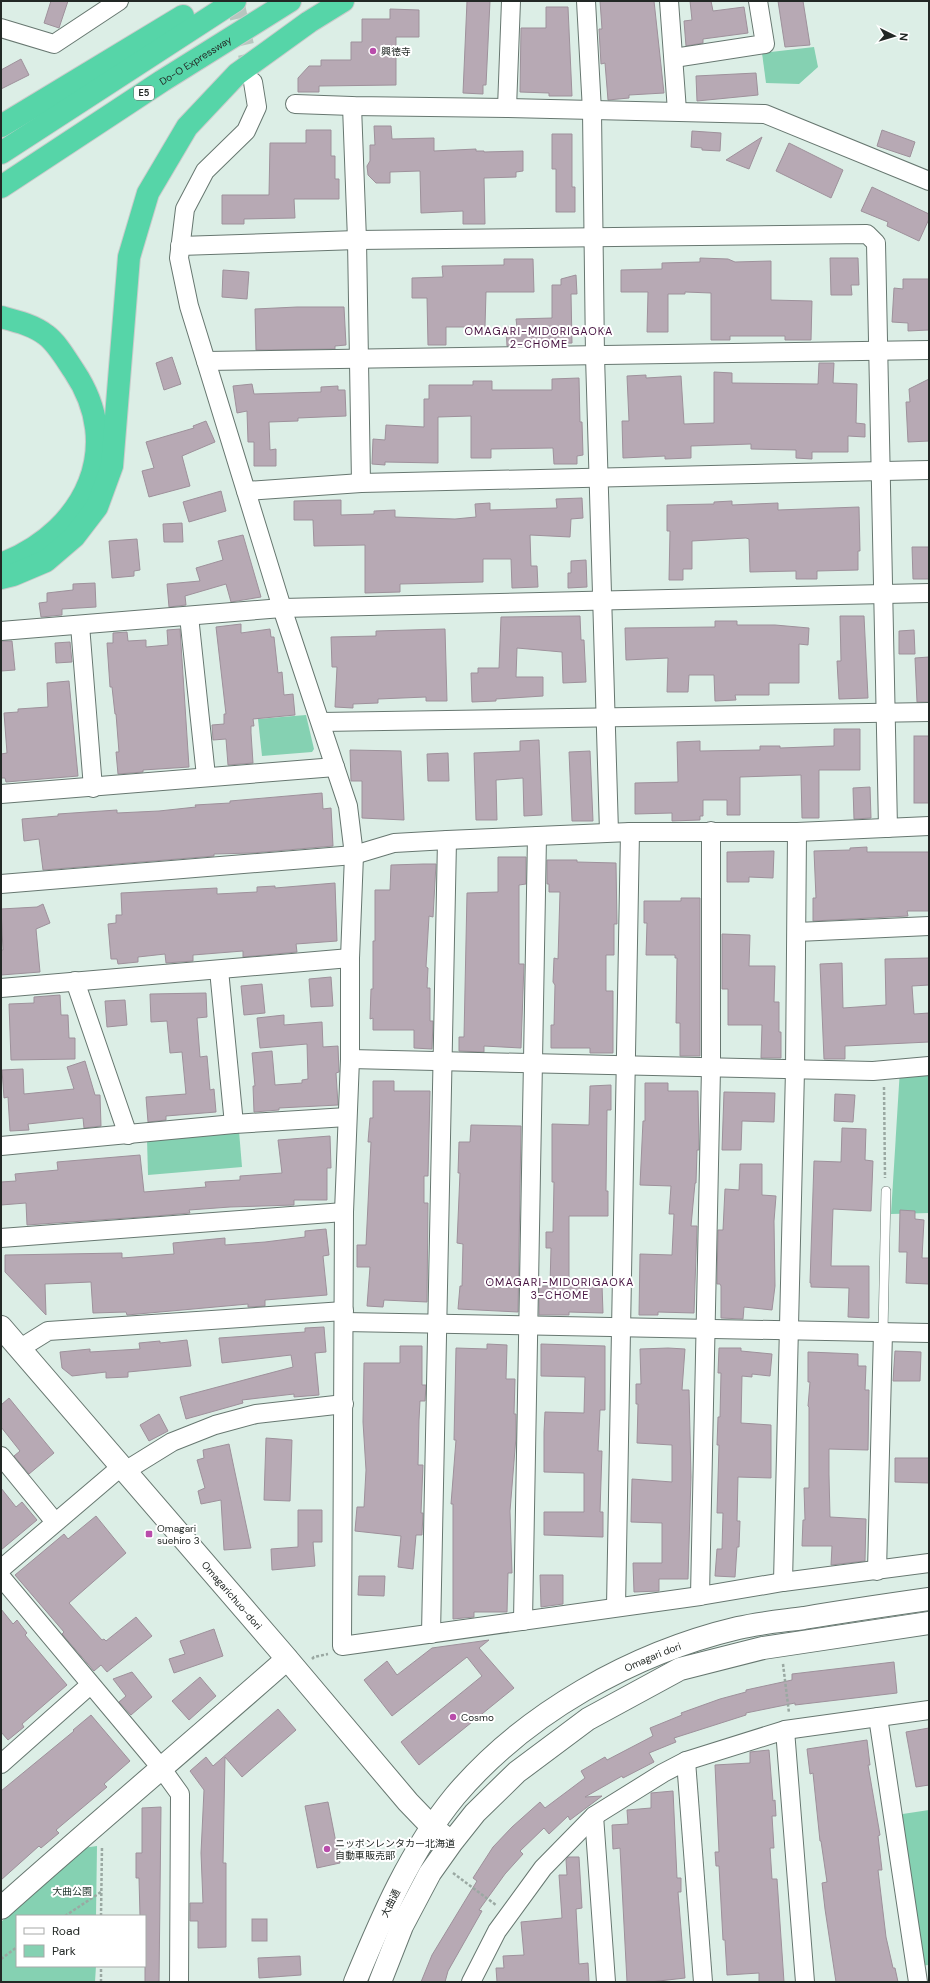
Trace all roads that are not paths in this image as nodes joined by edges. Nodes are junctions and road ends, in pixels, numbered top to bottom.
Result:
1 (119, 1) edge
2 (207, 1) edge
3 (235, 1) edge
4 (290, 1) edge
5 (343, 1) edge
6 (511, 1) edge
7 (586, 1) edge
8 (669, 1) edge
9 (758, 1) edge
10 (1, 28) edge
11 (674, 58) junction
12 (253, 82) tunnel mouth
13 (295, 104) dead end
14 (352, 106) junction
15 (507, 108) junction
16 (592, 110) junction
17 (677, 111) junction
18 (1, 126) edge
19 (1, 153) edge
20 (929, 181) edge
21 (1, 187) edge
22 (593, 236) junction
23 (357, 240) junction
24 (180, 246) junction
25 (1, 317) edge
26 (879, 350) junction
27 (929, 350) edge
28 (595, 356) junction
29 (359, 359) junction
30 (206, 361) junction
31 (929, 470) edge
32 (880, 471) junction
33 (599, 478) junction
34 (361, 483) junction
35 (246, 491) junction
36 (1, 563) edge
37 (1, 578) edge
38 (929, 593) edge
39 (883, 594) junction
40 (601, 601) junction
41 (282, 608) junction
42 (189, 616) junction
43 (80, 625) junction
44 (1, 631) edge
45 (886, 712) junction
46 (929, 712) edge
47 (605, 718) junction
48 (321, 722) junction
49 (335, 767) junction
50 (206, 776) junction
51 (93, 788) junction
52 (1, 794) edge
53 (929, 826) edge
54 (888, 828) junction
55 (711, 831) junction
56 (608, 832) junction
57 (630, 832) junction
58 (797, 832) junction
59 (537, 836) junction
60 (447, 840) junction
61 (354, 856) junction
62 (1, 884) edge
63 (929, 926) edge
64 (797, 932) junction
65 (350, 958) junction
66 (219, 970) junction
67 (74, 981) junction
68 (1, 988) edge
69 (350, 1059) junction
70 (443, 1063) junction
71 (533, 1065) junction
72 (627, 1066) junction
73 (929, 1066) edge
74 (711, 1068) junction
75 (795, 1070) junction
76 (347, 1117) junction
77 (234, 1124) junction
78 (128, 1136) junction
79 (1, 1146) edge
80 (886, 1191) road end
81 (344, 1212) junction
82 (1, 1238) edge
83 (344, 1316) junction
84 (438, 1323) junction
85 (529, 1325) junction
86 (622, 1326) junction
87 (1, 1327) edge
88 (704, 1329) junction
89 (788, 1330) junction
90 (883, 1332) junction
91 (929, 1333) edge
92 (19, 1349) junction
93 (344, 1404) junction
94 (1, 1456) edge
95 (123, 1469) junction
96 (55, 1522) junction
97 (929, 1563) edge
98 (1, 1569) edge
99 (876, 1571) junction
100 (1, 1577) edge
101 (783, 1582) junction
102 (700, 1596) junction
103 (929, 1599) edge
104 (616, 1607) junction
105 (523, 1621) junction
106 (929, 1623) edge
107 (432, 1634) junction
108 (292, 1665) junction
109 (90, 1684) junction
110 (929, 1710) edge
111 (878, 1717) junction
112 (788, 1729) junction
113 (3, 1758) edge
114 (686, 1761) junction
115 (162, 1769) junction
116 (594, 1816) junction
117 (433, 1828) junction
118 (452, 1842) junction
119 (1, 1908) edge
120 (921, 1971) edge
121 (180, 1982) edge
122 (355, 1982) edge
123 (380, 1982) edge
124 (471, 1982) edge
125 (606, 1982) edge
126 (703, 1982) edge
127 (804, 1982) edge

1 - 10 street
2 - 18 highway
3 - 19 highway
4 - 21 highway, Do-O Expressway / E5
5 - 37 highway
6 - 15 street
7 - 16 street
8 - 11 street
9 - 11 street
11 - 17 street
12 - 24 street
13 - 14 street
14 - 15 street
14 - 23 street
15 - 16 street
16 - 17 street
16 - 22 street
17 - 20 street
22 - 23 street
22 - 26 street
22 - 28 street
23 - 24 street
23 - 29 street
24 - 30 street
25 - 36 highway
26 - 27 street
26 - 28 street
26 - 32 street
28 - 29 street
28 - 33 street
29 - 30 street
29 - 34 street
30 - 35 street
31 - 32 street
32 - 33 street
32 - 39 street
33 - 34 street
33 - 40 street
34 - 35 street
35 - 41 street
38 - 39 street
39 - 40 street
39 - 45 street
40 - 41 street
40 - 47 street
41 - 42 street
41 - 48 street
42 - 43 street
42 - 50 street
43 - 44 street
43 - 51 street
45 - 46 street
45 - 47 street
45 - 54 street
47 - 48 street
47 - 56 street
48 - 49 street
49 - 50 street
49 - 61 street
50 - 51 street
51 - 52 street
53 - 54 street
54 - 58 street
55 - 57 street
55 - 58 street
55 - 74 street
56 - 57 street
56 - 59 street
57 - 72 street
58 - 64 street
59 - 60 street
59 - 71 street
60 - 61 street
60 - 70 street
61 - 62 street
61 - 65 street
63 - 64 street
64 - 75 street
65 - 66 street
65 - 69 street
66 - 67 street
66 - 77 street
67 - 68 street
67 - 78 street
69 - 70 street
69 - 76 street
70 - 71 street
70 - 84 street
71 - 72 street
71 - 85 street
72 - 74 street
72 - 86 street
73 - 75 street
74 - 75 street
74 - 88 street
75 - 89 street
76 - 77 street
76 - 81 street
77 - 78 street
78 - 79 street
80 - 90 lane
81 - 82 street
81 - 83 street
83 - 84 street
83 - 92 street
83 - 93 street
84 - 85 street
84 - 107 street
85 - 86 street
85 - 105 street
86 - 88 street
86 - 104 street
87 - 92 street, Omagarichuo-dori
88 - 89 street
88 - 102 street
89 - 90 street
89 - 101 street
90 - 91 street
90 - 99 street
92 - 95 street, Omagarichuo-dori
93 - 95 street
93 - 107 street
94 - 96 street
95 - 96 street
95 - 108 street, Omagarichuo-dori
96 - 98 street
97 - 99 street
99 - 101 street
100 - 109 street
101 - 102 street
102 - 104 street
103 - 117 street, Omagari dori
104 - 105 street
105 - 107 street
106 - 118 street
108 - 115 street
108 - 117 street, Omagarichuo-dori
109 - 113 street
109 - 115 street
110 - 111 street
111 - 112 street
111 - 120 street
112 - 114 street
112 - 127 street
114 - 116 street
114 - 126 street
115 - 119 street
115 - 121 street
116 - 124 street
116 - 125 street
117 - 118 street, Omagarichuo-dori
117 - 122 street, 大曲通
118 - 123 street, 大曲通

